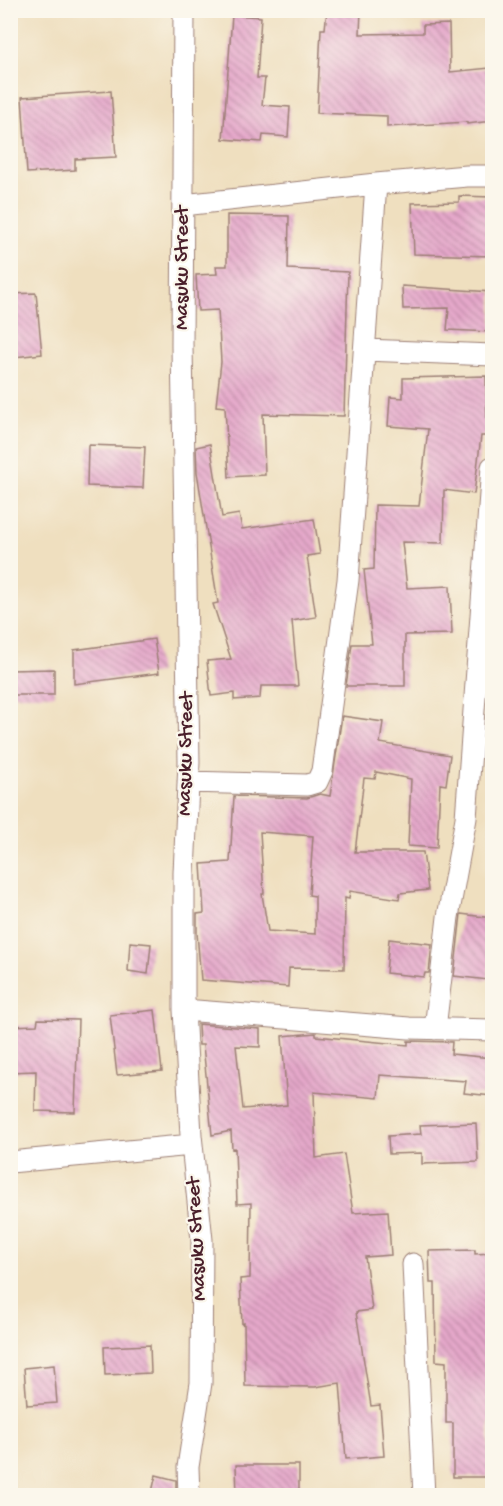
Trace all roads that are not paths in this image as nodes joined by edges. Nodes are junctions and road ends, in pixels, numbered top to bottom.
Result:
1 (184, 10) edge
2 (492, 176) edge
3 (376, 184) junction
4 (183, 205) junction
5 (365, 350) junction
6 (492, 356) edge
7 (492, 467) edge
8 (188, 782) junction
9 (184, 1010) junction
10 (435, 1029) junction
11 (492, 1030) edge
12 (192, 1145) junction
13 (10, 1162) edge
14 (413, 1264) dead end
15 (189, 1496) edge
16 (424, 1496) edge

1 - 4 street, Masuku Street
2 - 3 street
3 - 4 street
3 - 5 street
4 - 8 street, Masuku Street
5 - 6 street
5 - 8 street
7 - 10 street
8 - 9 street, Masuku Street
9 - 10 street
9 - 12 street, Masuku Street
10 - 11 street
12 - 13 street
12 - 15 street, Masuku Street
14 - 16 street

